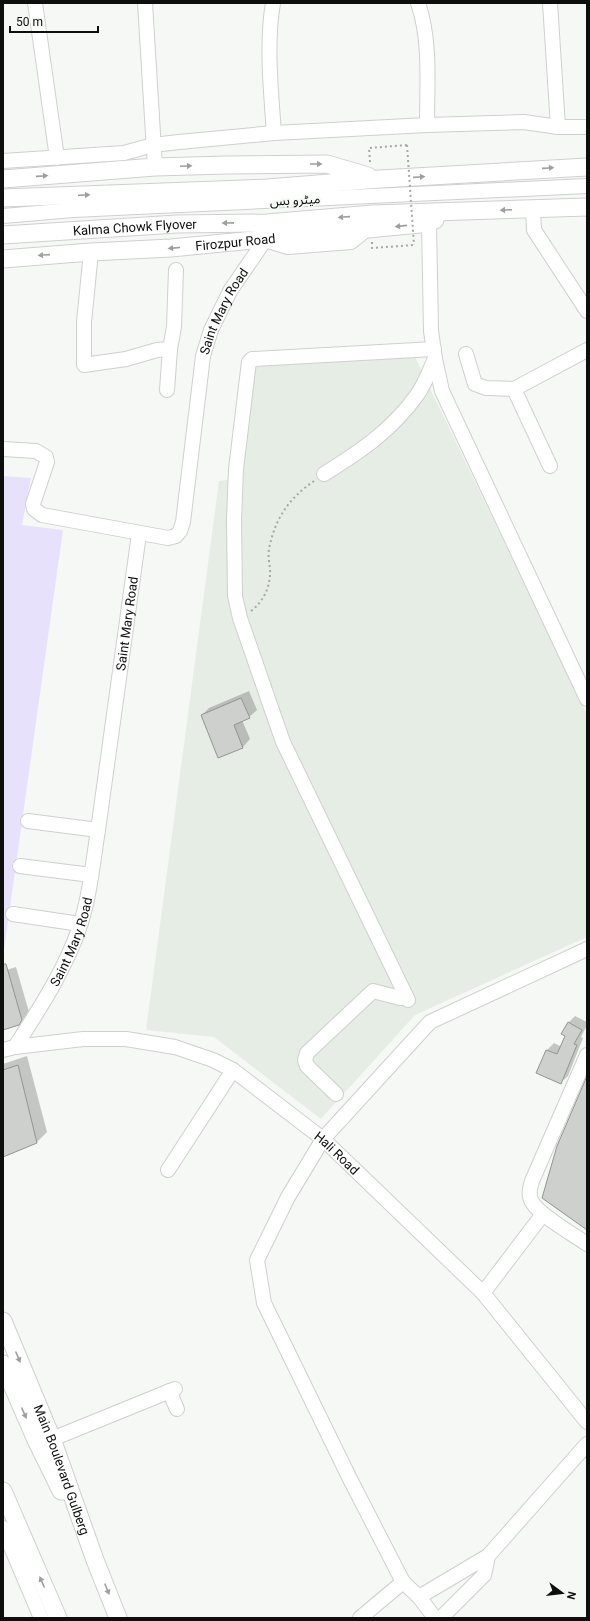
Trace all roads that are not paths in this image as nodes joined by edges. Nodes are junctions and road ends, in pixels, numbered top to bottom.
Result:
1 (35, 3) edge
2 (145, 3) edge
3 (273, 3) edge
4 (418, 3) edge
5 (550, 3) edge
6 (427, 125) junction
7 (558, 126) junction
8 (587, 127) edge
9 (274, 133) junction
10 (153, 145) junction
11 (57, 158) junction
12 (3, 161) edge
13 (587, 167) edge
14 (155, 168) junction
15 (3, 179) edge
16 (380, 179) junction
17 (587, 186) edge
18 (3, 198) edge
19 (587, 207) edge
20 (533, 209) junction
21 (466, 212) junction
22 (3, 216) edge
23 (429, 222) junction
24 (267, 223) joint
25 (3, 235) edge
26 (265, 240) junction
27 (91, 252) junction
28 (3, 259) edge
29 (176, 270) dead end
30 (587, 311) edge
31 (170, 349) junction
32 (587, 350) edge
33 (434, 354) junction
34 (466, 354) dead end
35 (167, 390) dead end
36 (514, 390) junction
37 (3, 449) edge
38 (550, 466) dead end
39 (324, 474) road end
40 (139, 534) junction
41 (587, 699) edge
42 (28, 821) dead end
43 (98, 830) junction
44 (20, 866) dead end
45 (91, 875) junction
46 (12, 914) dead end
47 (80, 924) junction
48 (587, 949) edge
49 (9, 1048) edge
50 (587, 1055) edge
51 (233, 1070) junction
52 (336, 1094) dead end
53 (322, 1139) junction
54 (168, 1170) dead end
55 (543, 1214) junction
56 (587, 1244) edge
57 (483, 1293) junction
58 (3, 1321) edge
59 (3, 1364) edge
60 (177, 1409) dead end
61 (587, 1422) edge
62 (52, 1438) junction
63 (587, 1444) edge
64 (3, 1491) edge
65 (3, 1528) edge
66 (488, 1556) junction
67 (95, 1560) junction
68 (403, 1582) junction
69 (419, 1597) junction
70 (118, 1616) edge
71 (41, 1618) edge
72 (58, 1618) edge
73 (360, 1618) edge
74 (435, 1618) edge
75 (440, 1618) edge

1 - 11 street
2 - 10 street
3 - 9 street
4 - 6 street
5 - 7 street
6 - 7 street
6 - 9 street
7 - 8 street
9 - 10 street
10 - 11 street
10 - 14 street
11 - 12 street
16 -> 13 main road
15 -> 14 main road
14 -> 16 main road
18 -> 16 main road
17 - 22 street, میٹرو بس
19 - 20 main road, Firozpur Road
20 -> 21 main road, Firozpur Road
20 - 30 street
21 - 23 main road, Firozpur Road
21 -> 24 main road, Firozpur Road
23 -> 26 main road, Firozpur Road
23 - 33 street
24 -> 25 main road, Kalma Chowk Flyover
26 -> 27 main road, Firozpur Road
26 - 40 street, Saint Mary Road
27 -> 28 main road, Firozpur Road
27 - 31 street
29 - 31 street
31 - 35 street
32 - 36 street
33 - 39 street
33 - 41 street
33 - 52 street
34 - 36 street
36 - 38 street
37 - 40 street
40 - 43 street, Saint Mary Road
42 - 43 street
43 - 45 street, Saint Mary Road
44 - 45 street
45 - 47 street, Saint Mary Road
46 - 47 street
47 - 49 street, Saint Mary Road
48 - 53 street
49 - 51 street, Hali Road
50 - 55 street
51 - 53 street, Hali Road
51 - 54 street
53 - 57 street, Hali Road
53 - 68 street
55 - 56 street
55 - 57 street
57 - 61 street, Hali Road
58 -> 62 main road, Main Boulevard Gulberg
59 -> 67 main road
60 - 62 street
62 - 67 main road, Main Boulevard Gulberg
63 - 66 street
72 -> 64 main road
65 - 71 street
66 - 69 street
66 - 75 street
67 -> 70 main road, Main Boulevard Gulberg
68 - 69 street
68 - 73 street
69 - 74 street

